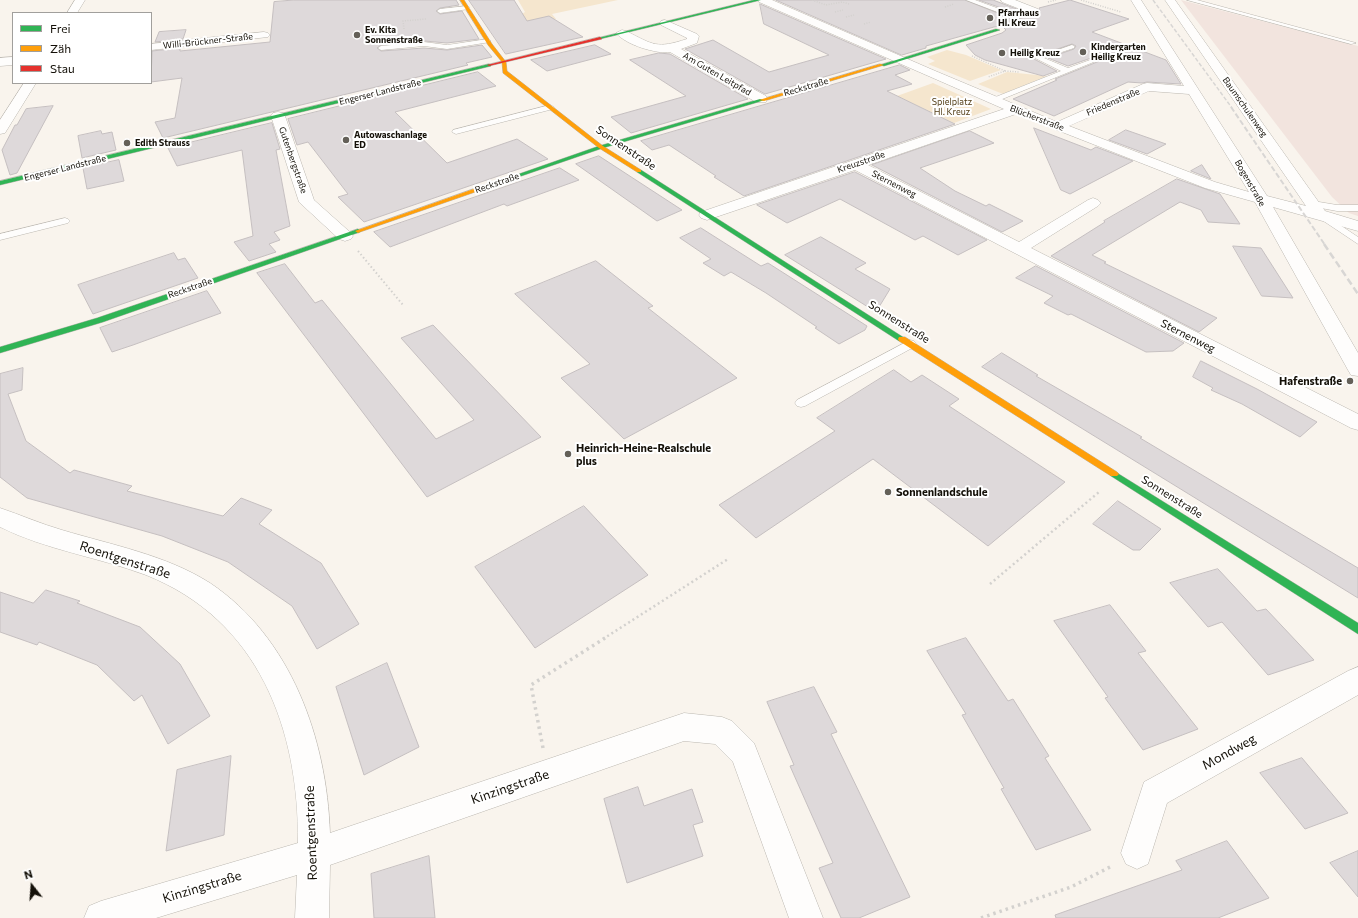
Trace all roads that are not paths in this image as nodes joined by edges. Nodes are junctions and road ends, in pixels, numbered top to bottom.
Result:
1 (80, 0) edge
2 (759, 0) edge
3 (763, 0) edge
4 (969, 0) edge
5 (1006, 0) edge
6 (1136, 0) edge
7 (1170, 0) edge
8 (1190, 0) edge
9 (464, 4) edge
10 (440, 11) dead end
11 (1034, 11) joint
12 (73, 12) edge
13 (665, 23) junction
14 (998, 30) dead end
15 (622, 33) junction
16 (264, 35) dead end
17 (488, 41) junction
18 (1353, 43) dead end
19 (152, 47) edge
20 (1072, 47) dead end
21 (381, 48) dead end
22 (672, 48) junction
23 (1103, 57) dead end
24 (12, 61) edge
25 (897, 61) junction
26 (0, 62) edge
27 (504, 62) junction
28 (1066, 70) junction
29 (29, 84) edge
30 (1193, 91) junction
31 (761, 99) junction
32 (992, 100) junction
33 (550, 107) junction
34 (1015, 110) junction
35 (278, 116) junction
36 (1058, 126) junction
37 (0, 130) edge
38 (456, 132) dead end
39 (601, 147) junction
40 (855, 164) junction
41 (0, 183) edge
42 (1260, 200) junction
43 (1093, 203) dead end
44 (1358, 208) edge
45 (1316, 209) junction
46 (707, 215) junction
47 (66, 221) dead end
48 (1358, 226) edge
49 (345, 236) junction
50 (0, 237) edge
51 (1358, 241) edge
52 (1018, 249) junction
53 (910, 344) junction
54 (0, 350) edge
55 (1358, 370) edge
56 (801, 403) dead end
57 (1358, 423) edge
58 (0, 517) edge
59 (1358, 629) edge
60 (1358, 680) edge
61 (1137, 853) road end
62 (314, 854) junction
63 (101, 918) edge
64 (312, 918) edge
65 (806, 918) edge

1 - 12 street
2 - 13 street, Engerser Landstraße
3 - 25 street, Blücherstraße
4 - 11 lane
5 - 11 street
6 - 30 street, Bogenstraße
7 - 45 street, Baumschulenweg
8 - 18 lane
9 - 10 lane
9 - 17 street, Sonnenstraße
13 - 15 street, Engerser Landstraße
13 - 22 street, Am Guten Leitpfad
14 - 25 street, Reckstraße
15 - 22 street, Am Guten Leitpfad
15 - 27 street, Engerser Landstraße
16 - 19 street, Willi-Brückner-Straße
17 - 21 lane
17 - 27 street, Sonnenstraße
20 - 28 lane
22 - 31 street, Am Guten Leitpfad
23 - 28 lane
24 - 26 street
25 - 31 street, Reckstraße
25 - 32 street, Blücherstraße
27 - 33 street, Sonnenstraße
27 - 35 street, Engerser Landstraße
28 - 32 lane
29 - 37 street
30 - 36 street, Friedenstraße
30 - 42 street, Bogenstraße
31 - 39 street, Reckstraße
32 - 34 street, Blücherstraße
33 - 38 lane
33 - 39 street, Sonnenstraße
34 - 36 street, Blücherstraße
34 - 40 street, Kreuzstraße
35 - 41 street, Engerser Landstraße
35 - 49 street, Gutenbergstraße
36 - 42 street, Blücherstraße
39 - 46 street, Sonnenstraße
39 - 49 street, Reckstraße
40 - 46 street, Kreuzstraße
40 - 52 street, Sternenweg
42 - 45 street, Blücherstraße
42 - 55 street, Bogenstraße
43 - 52 street
44 - 45 lane
45 - 48 street
45 - 51 lane
46 - 53 street, Sonnenstraße
47 - 50 lane
49 - 54 street, Reckstraße
52 - 57 street, Sternenweg
53 - 56 lane
53 - 59 street, Sonnenstraße
58 - 62 street, Roentgenstraße
60 - 61 street, Mondweg
62 - 63 street, Kinzingstraße
62 - 64 street, Roentgenstraße
62 - 65 street, Kinzingstraße

